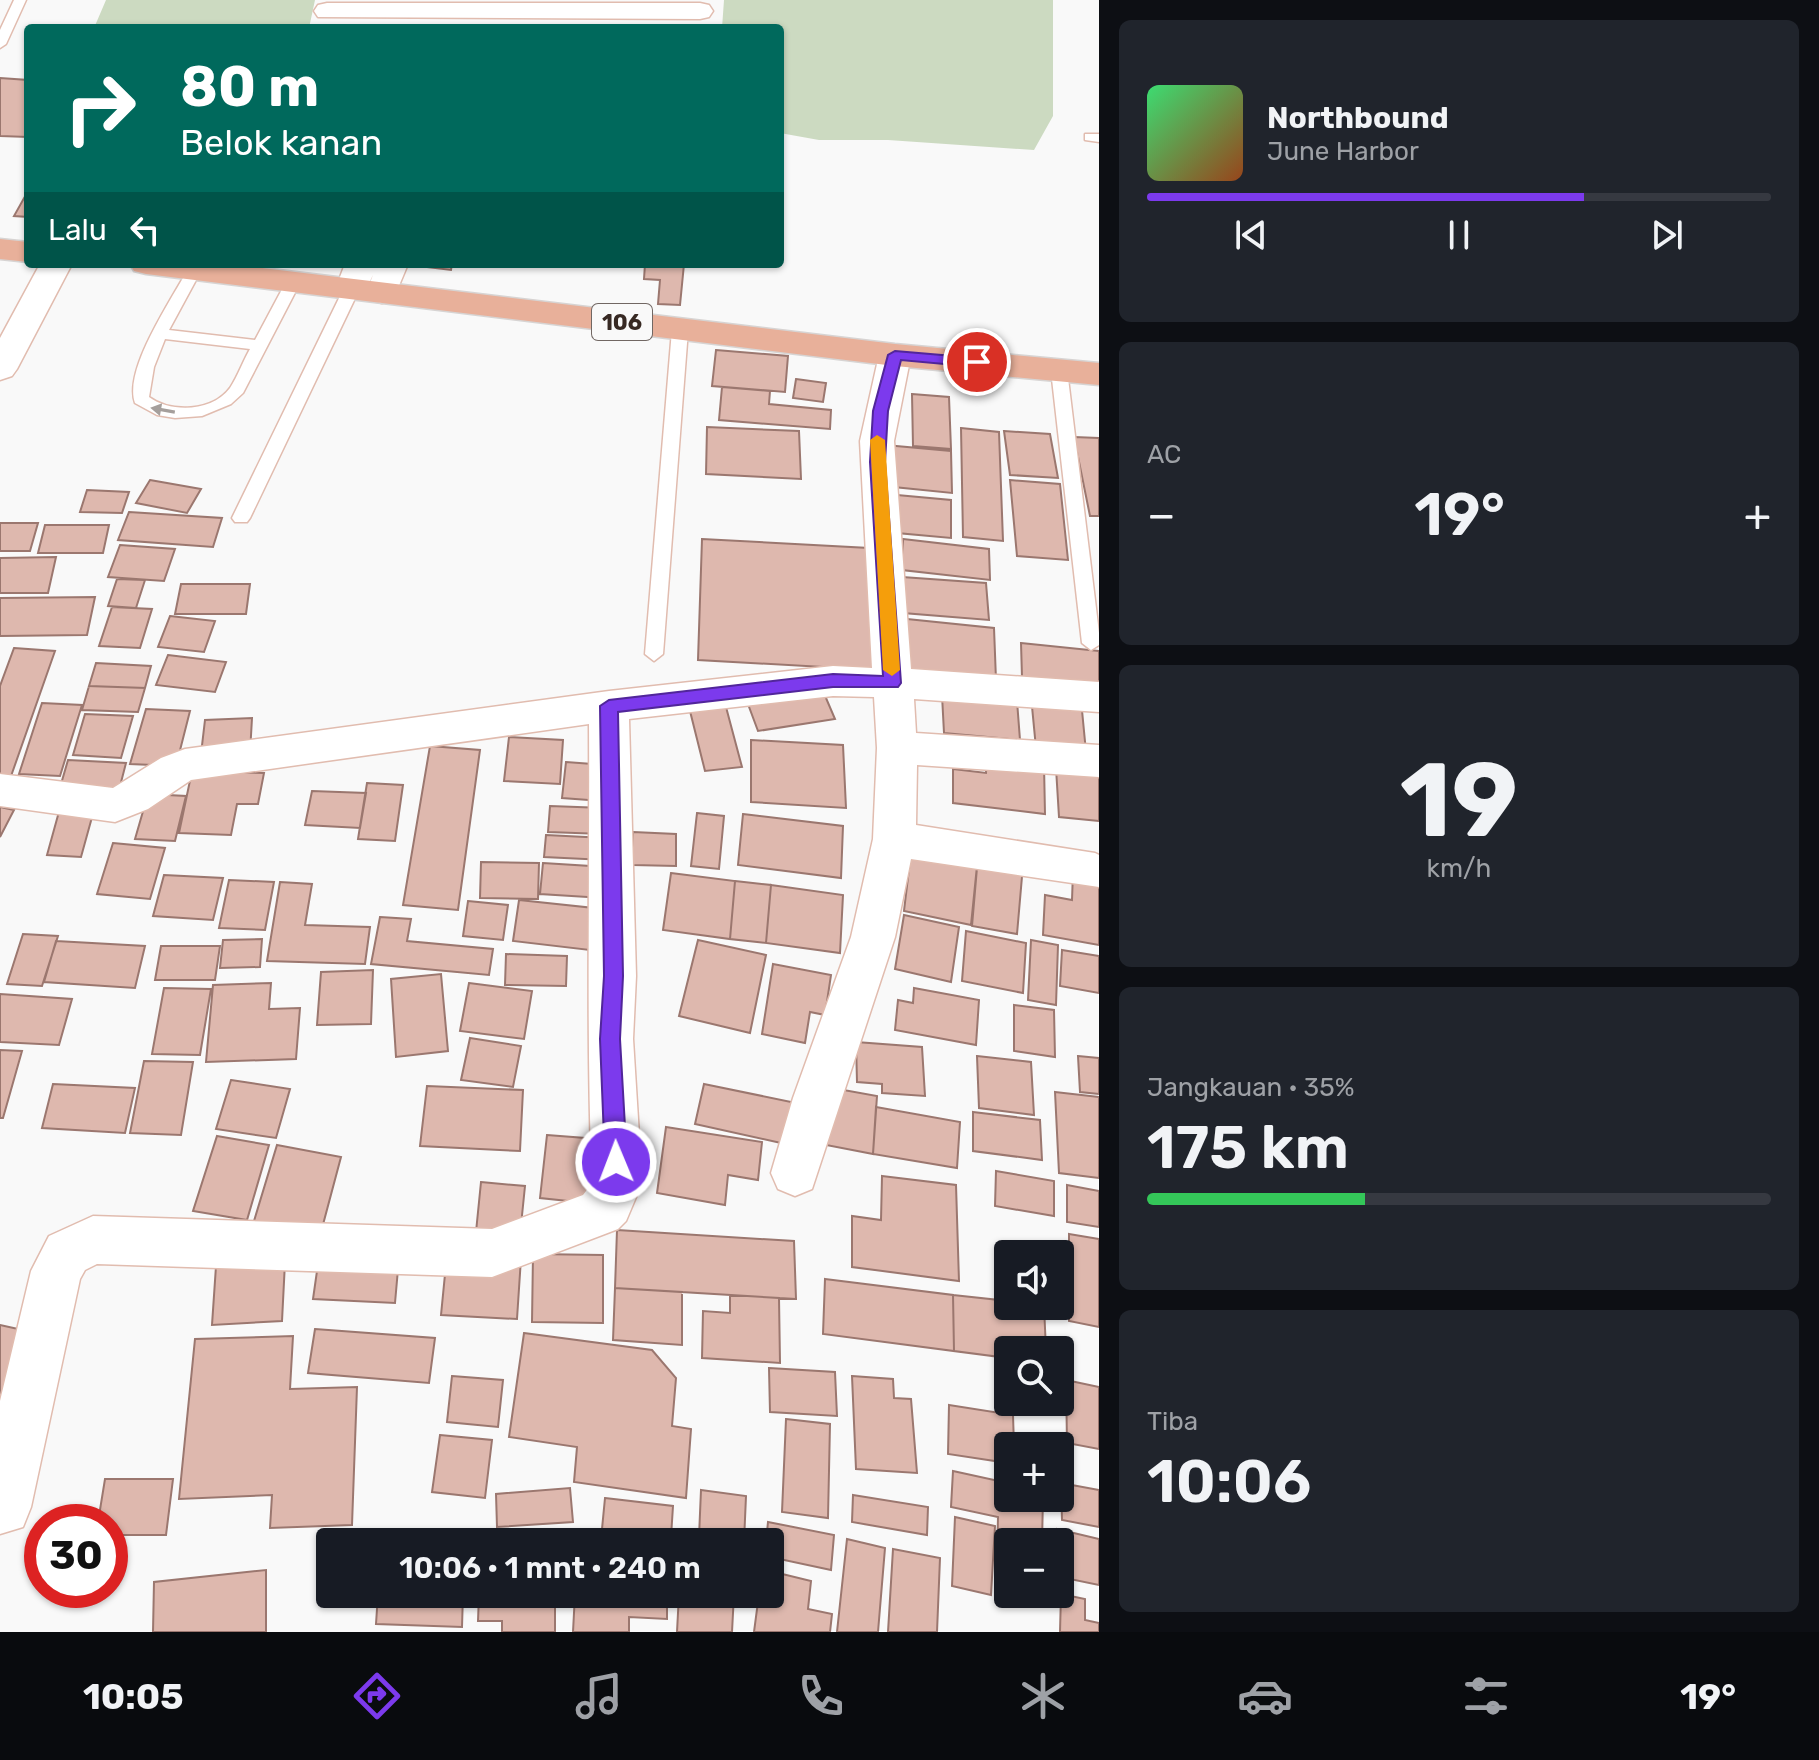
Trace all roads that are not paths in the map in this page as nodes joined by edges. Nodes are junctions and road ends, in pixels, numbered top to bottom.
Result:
1 (20, 0) edge
2 (327, 11) dead end
3 (700, 11) dead end
4 (451, 13) edge
5 (0, 44) edge
6 (0, 249) edge
7 (24, 252) edge
8 (54, 268) edge
9 (185, 268) edge
10 (195, 269) junction
11 (371, 278) edge
12 (292, 283) junction
13 (680, 330) junction
14 (161, 334) junction
15 (260, 345) junction
16 (895, 355) junction
17 (0, 369) edge
18 (1059, 370) junction
19 (1099, 374) edge
20 (241, 518) dead end
21 (1091, 643) dead end
22 (654, 654) dead end
23 (892, 683) junction
24 (1099, 697) edge
25 (609, 706) junction
26 (897, 748) junction
27 (1099, 761) edge
28 (0, 790) edge
29 (894, 839) junction
30 (1095, 871) dead end
31 (795, 1173) dead end
32 (3, 1507) dead end

1 - 5 lane
2 - 4 street
3 - 4 street
6 - 7 main road
8 - 17 street
9 - 10 main road, 106
10 - 12 main road, 106
10 - 14 lane
11 - 12 main road, 106
11 - 13 main road, 106
11 - 20 lane
12 - 15 lane
13 - 16 main road, 106
13 - 22 lane
14 - 15 lane
15 -> 14 lane
16 - 18 main road, 106
16 - 23 street
18 - 19 main road, 106
18 - 21 lane
23 - 24 street
23 - 25 street
23 - 26 street
25 - 28 street
25 - 32 street
26 - 27 street
26 - 29 street
29 - 30 street
29 - 31 street

